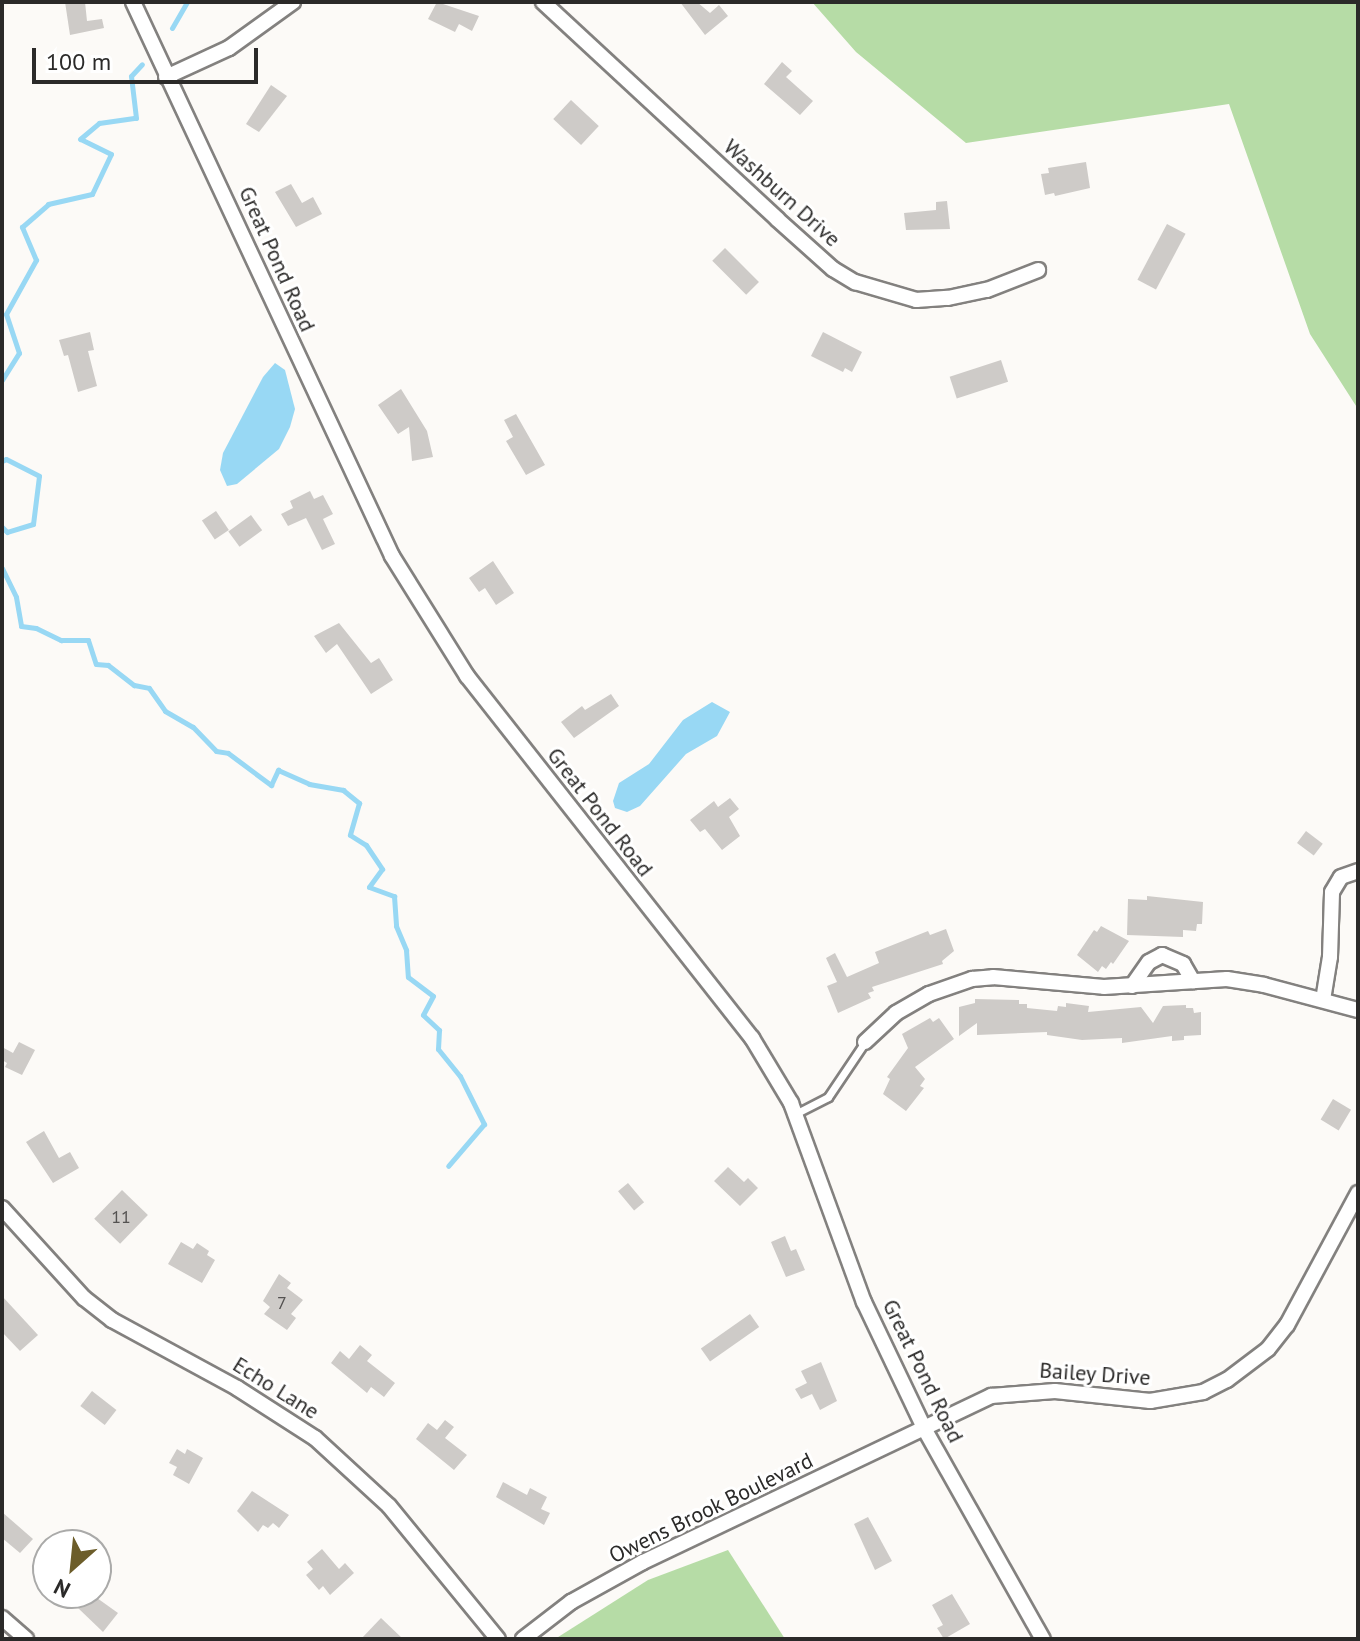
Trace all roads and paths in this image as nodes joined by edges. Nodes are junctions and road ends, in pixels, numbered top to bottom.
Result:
1 (133, 2) edge
2 (293, 2) edge
3 (543, 2) edge
4 (166, 77) junction
5 (1038, 270) dead end
6 (1358, 871) edge
7 (1193, 981) junction
8 (1132, 986) junction
9 (1323, 1000) junction
10 (1358, 1010) edge
11 (865, 1042) joint
12 (795, 1114) junction
13 (1358, 1193) edge
14 (2, 1208) edge
15 (925, 1430) junction
16 (2, 1618) edge
17 (26, 1639) edge
18 (498, 1639) edge
19 (523, 1639) edge
20 (1043, 1639) edge

1 - 4 street, Great Pond Road
2 - 4 street
3 - 5 street, Washburn Drive
4 - 12 street, Great Pond Road
6 - 9 street
7 - 8 street
7 - 8 street
7 - 9 street
8 - 11 street
9 - 10 street
11 - 12 lane
12 - 15 street, Great Pond Road
13 - 15 street, Bailey Drive
14 - 18 street, Echo Lane
15 - 19 street, Owens Brook Boulevard
15 - 20 street, Great Pond Road
16 - 17 street

